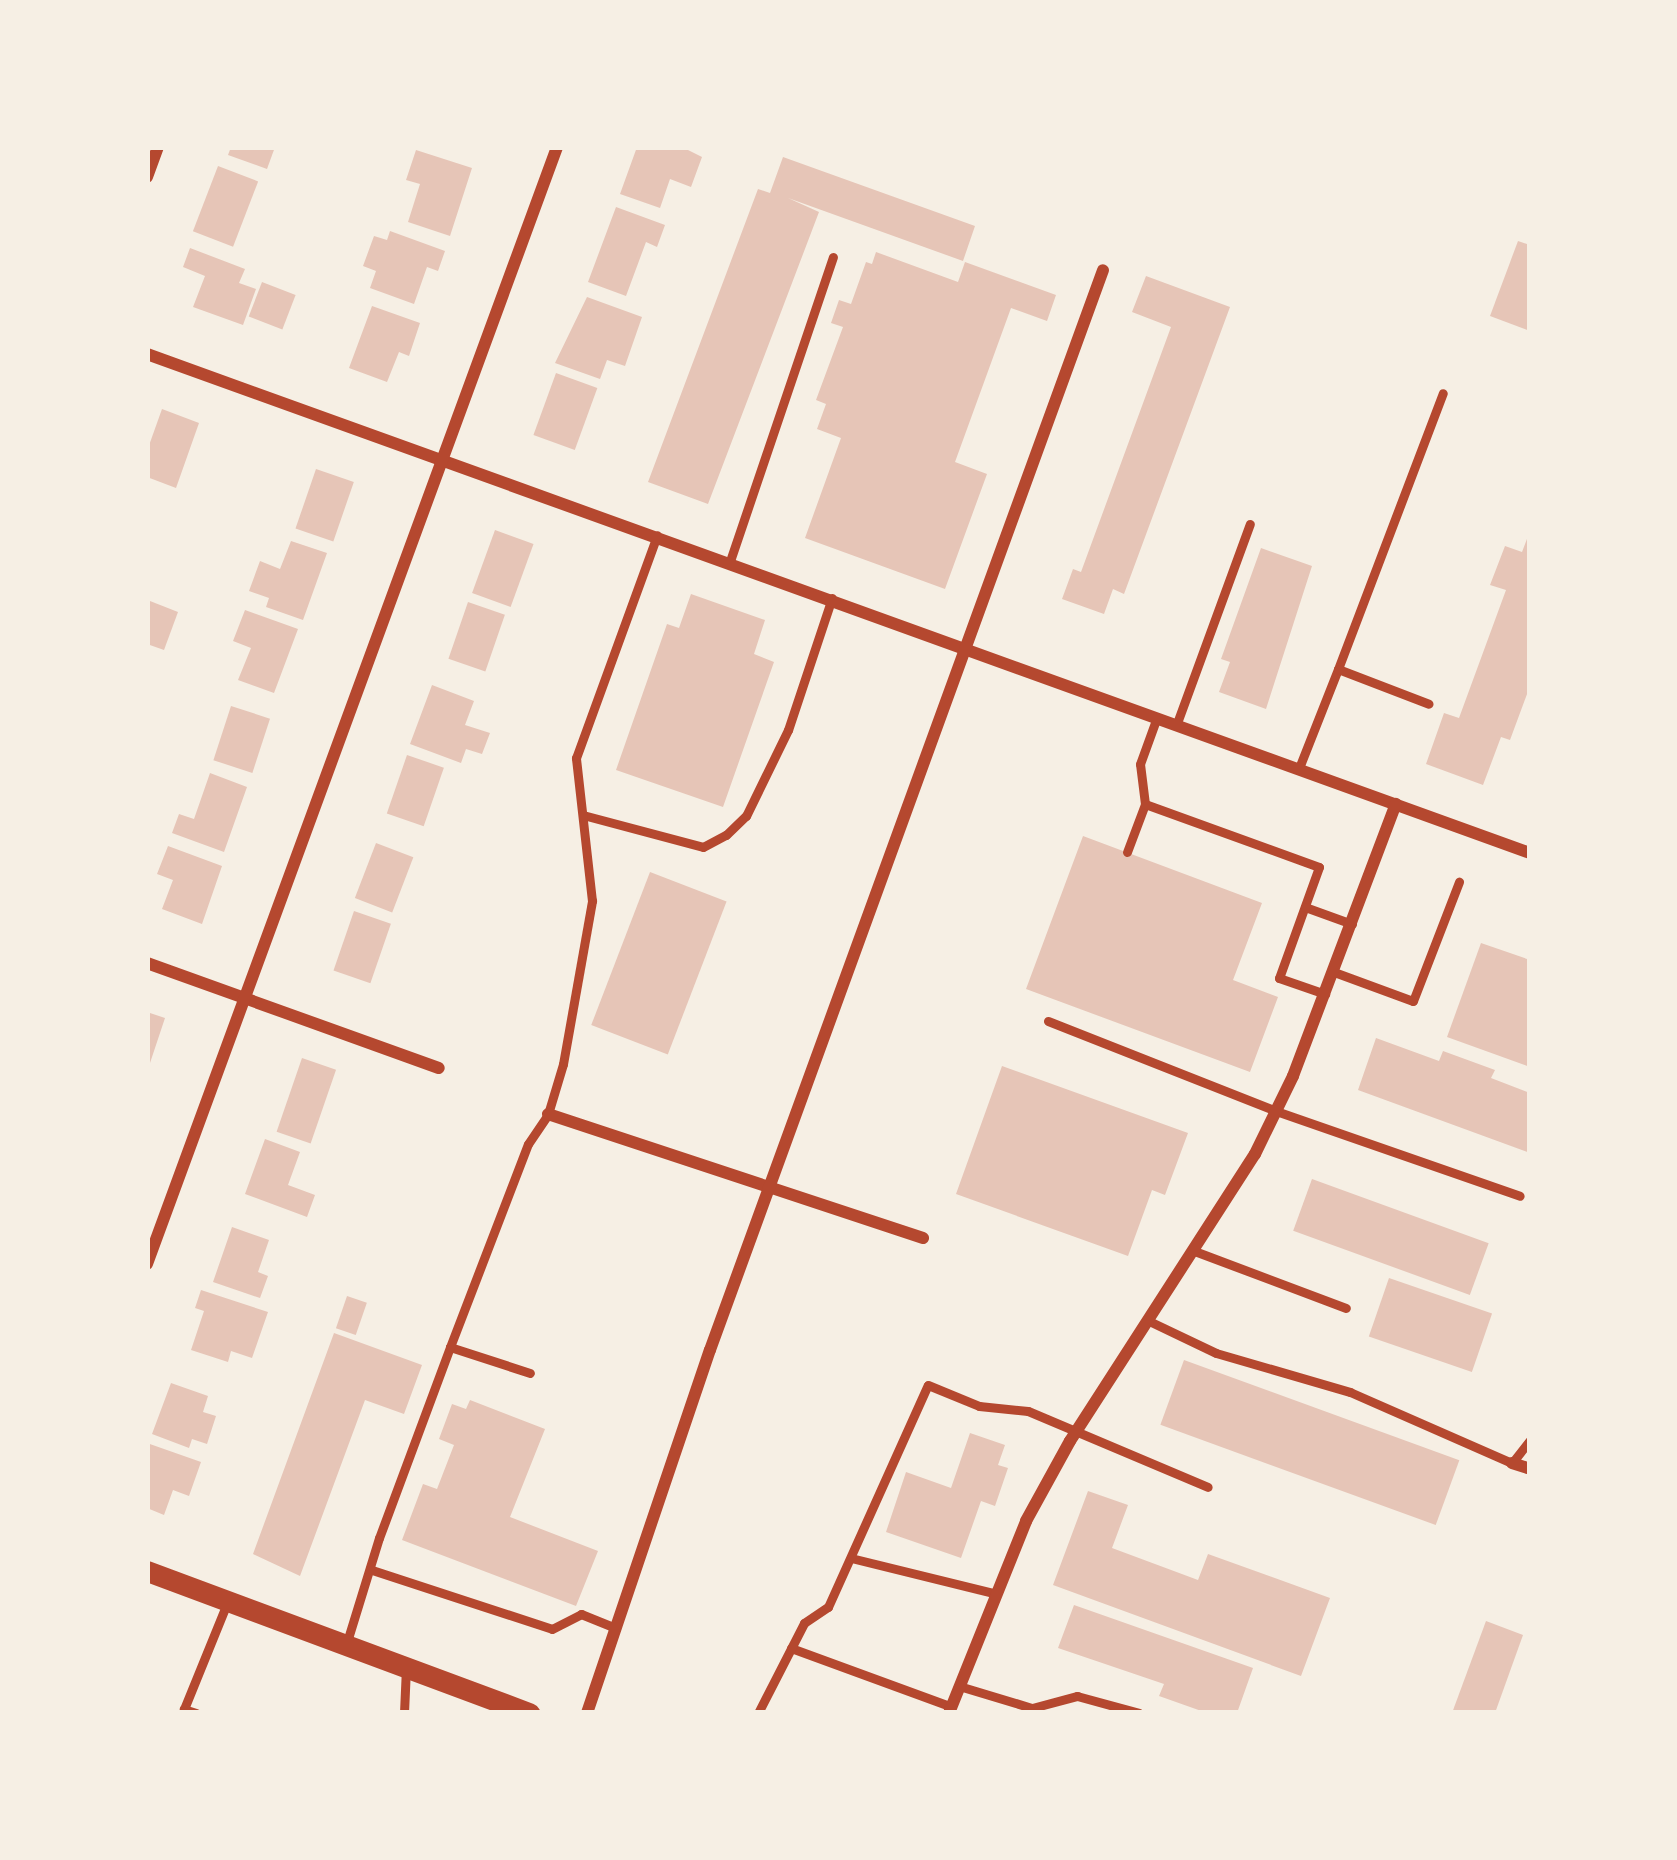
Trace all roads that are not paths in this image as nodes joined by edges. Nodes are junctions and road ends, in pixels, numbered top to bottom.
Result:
1 (158, 147) edge
2 (557, 147) edge
3 (147, 177) edge
4 (833, 257) dead end
5 (1103, 270) dead end
6 (147, 354) edge
7 (1443, 393) dead end
8 (443, 459) junction
9 (1250, 524) dead end
10 (657, 535) junction
11 (730, 561) junction
12 (832, 598) junction
13 (963, 645) junction
14 (1338, 669) junction
15 (1429, 704) dead end
16 (1157, 716) junction
17 (1177, 723) junction
18 (1299, 769) junction
19 (1396, 804) junction
20 (1145, 805) junction
21 (583, 815) junction
22 (1127, 852) dead end
23 (1530, 853) edge
24 (1459, 882) dead end
25 (1305, 907) junction
26 (1352, 924) junction
27 (147, 963) edge
28 (1334, 972) junction
29 (1325, 994) junction
30 (245, 998) junction
31 (1048, 1021) dead end
32 (439, 1067) dead end
33 (1276, 1111) junction
34 (548, 1114) junction
35 (772, 1185) junction
36 (1520, 1196) dead end
37 (923, 1238) dead end
38 (1197, 1252) junction
39 (147, 1264) edge
40 (1346, 1308) dead end
41 (1149, 1321) junction
42 (450, 1347) junction
43 (530, 1373) dead end
44 (1077, 1430) junction
45 (1530, 1440) edge
46 (1512, 1462) junction
47 (1530, 1468) edge
48 (1208, 1487) dead end
49 (850, 1558) junction
50 (372, 1570) junction
51 (147, 1571) edge
52 (994, 1593) junction
53 (228, 1601) junction
54 (616, 1628) junction
55 (346, 1645) junction
56 (791, 1648) junction
57 (406, 1667) junction
58 (959, 1686) junction
59 (950, 1710) edge
60 (196, 1713) edge
61 (404, 1713) edge
62 (529, 1713) edge
63 (587, 1713) edge
64 (758, 1713) edge
65 (1139, 1713) edge

1 - 3 street
2 - 8 street
4 - 11 lane
5 - 13 street
6 - 8 street
7 - 14 lane
8 - 10 street
8 - 30 street
9 - 17 lane
10 - 11 street
10 - 21 lane
11 - 12 street
12 - 13 street
12 - 21 lane
13 - 16 street
13 - 35 street
14 - 15 lane
14 - 18 lane
16 - 17 street
16 - 20 lane
17 - 18 street
18 - 19 street
19 - 23 street
19 - 26 street
20 - 22 lane
20 - 25 lane
21 - 34 lane
24 - 28 lane
25 - 26 lane
25 - 29 lane
26 - 28 street
27 - 30 street
28 - 29 street
29 - 33 street
30 - 32 street
30 - 39 street
31 - 33 lane
33 - 36 lane
33 - 38 street
34 - 35 street
34 - 42 lane
35 - 37 street
35 - 54 street
38 - 40 lane
38 - 41 street
41 - 44 street
41 - 46 lane
42 - 43 lane
42 - 50 lane
44 - 48 lane
44 - 49 lane
44 - 52 street
45 - 46 lane
46 - 47 street
49 - 52 lane
49 - 56 lane
50 - 54 lane
50 - 55 lane
51 - 53 street
52 - 58 street
53 - 55 street
53 - 60 lane
54 - 63 street
55 - 57 street
56 - 59 lane
56 - 64 lane
57 - 61 lane
57 - 62 street
58 - 59 street
58 - 65 lane

